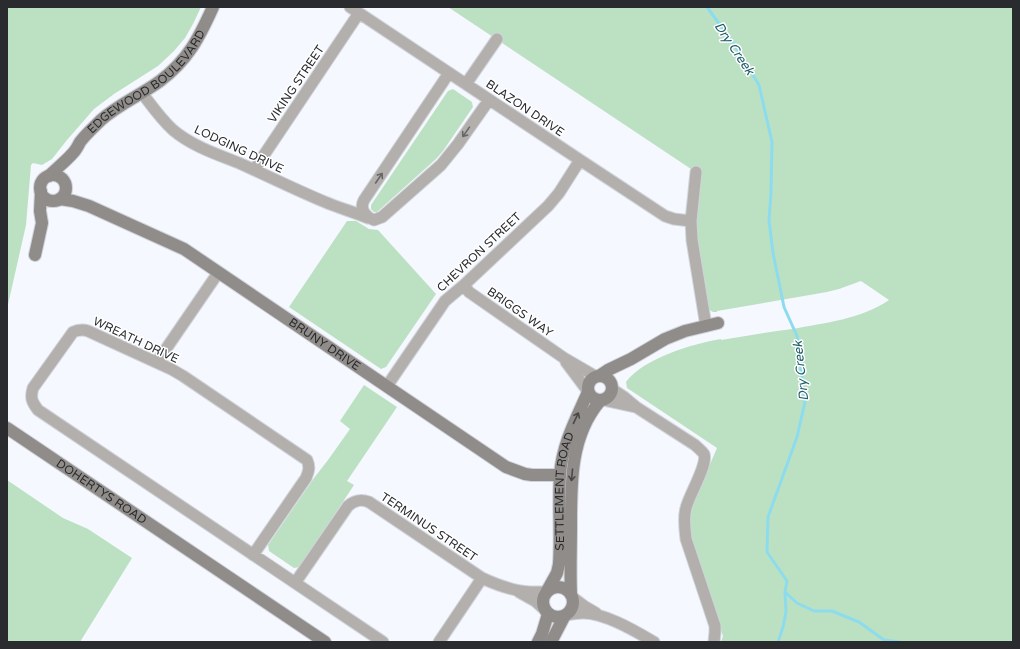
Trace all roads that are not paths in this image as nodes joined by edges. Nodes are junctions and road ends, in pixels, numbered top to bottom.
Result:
1 (213, 7) edge
2 (354, 10) edge
3 (497, 39) dead end
4 (449, 73) junction
5 (466, 84) junction
6 (142, 93) junction
7 (489, 100) junction
8 (74, 152) junction
9 (580, 160) junction
10 (254, 170) junction
11 (696, 172) dead end
12 (49, 176) junction
13 (66, 185) junction
14 (41, 191) junction
15 (58, 200) junction
16 (90, 206) junction
17 (341, 209) junction
18 (365, 212) junction
19 (691, 221) junction
20 (42, 223) junction
21 (35, 254) dead end
22 (218, 273) junction
23 (464, 285) junction
24 (718, 323) dead end
25 (706, 326) junction
26 (564, 358) junction
27 (631, 359) junction
28 (157, 362) junction
29 (597, 376) junction
30 (387, 386) junction
31 (612, 388) junction
32 (587, 391) junction
33 (602, 400) junction
34 (636, 407) junction
35 (7, 428) edge
36 (560, 475) junction
37 (196, 555) junction
38 (254, 555) junction
39 (482, 578) junction
40 (295, 584) junction
41 (516, 590) junction
42 (547, 592) junction
43 (572, 596) junction
44 (546, 612) junction
45 (566, 616) junction
46 (601, 617) junction
47 (313, 642) edge
48 (325, 642) edge
49 (383, 642) edge
50 (439, 642) edge
51 (538, 642) edge
52 (551, 642) edge
53 (654, 642) edge
54 (714, 642) edge

1 - 6 street, EDGEWOOD BOULEVARD
2 - 4 street, BLAZON DRIVE
2 - 10 street, VIKING STREET
3 - 5 street
4 - 5 street, BLAZON DRIVE
18 -> 4 street
5 - 7 street, BLAZON DRIVE
6 - 8 street, EDGEWOOD BOULEVARD
6 - 10 street, LODGING DRIVE
7 - 9 street, BLAZON DRIVE
7 -> 18 street
8 - 12 street, EDGEWOOD BOULEVARD
8 - 13 street, EDGEWOOD BOULEVARD
9 - 19 street, BLAZON DRIVE
9 - 23 street, CHEVRON STREET
10 - 17 street, LODGING DRIVE
11 - 19 street
12 - 13 street
12 - 14 street
13 - 15 street
13 - 16 street, BRUNY DRIVE
14 - 15 street
14 - 20 street
15 - 16 street, BRUNY DRIVE
15 - 20 street
16 - 22 street, BRUNY DRIVE
17 - 18 street
17 - 18 street, LODGING DRIVE
19 - 25 street
20 - 21 street
22 - 28 street
22 - 30 street, BRUNY DRIVE
23 - 26 street, BRIGGS WAY
23 - 30 street, CHEVRON STREET
24 - 25 street
25 - 27 street
26 - 29 street, BRIGGS WAY
26 - 32 street, BRIGGS WAY
27 - 29 street
27 - 31 street
28 - 38 street, WREATH DRIVE
28 - 38 street, WREATH DRIVE
29 - 31 street
29 - 32 street
30 - 36 street, BRUNY DRIVE
31 - 33 street
31 - 34 street
32 - 33 street
36 -> 32 street, SETTLEMENT ROAD
33 - 34 street
33 -> 43 street, SETTLEMENT ROAD
34 - 54 street
35 - 37 street, DOHERTYS ROAD
36 - 42 street, SETTLEMENT ROAD
37 - 47 street, DOHERTYS ROAD
37 - 48 street, DOHERTYS ROAD
38 - 40 street, WREATH DRIVE
39 - 40 street, TERMINUS STREET
39 - 41 street, TERMINUS STREET
39 - 50 street
40 - 49 street, WREATH DRIVE
41 - 42 street, TERMINUS STREET
41 - 44 street, TERMINUS STREET
42 - 43 street
42 - 44 street
43 - 45 street
43 - 46 street
44 - 45 street
44 - 51 street
45 - 46 street
45 - 52 street
46 - 53 street

